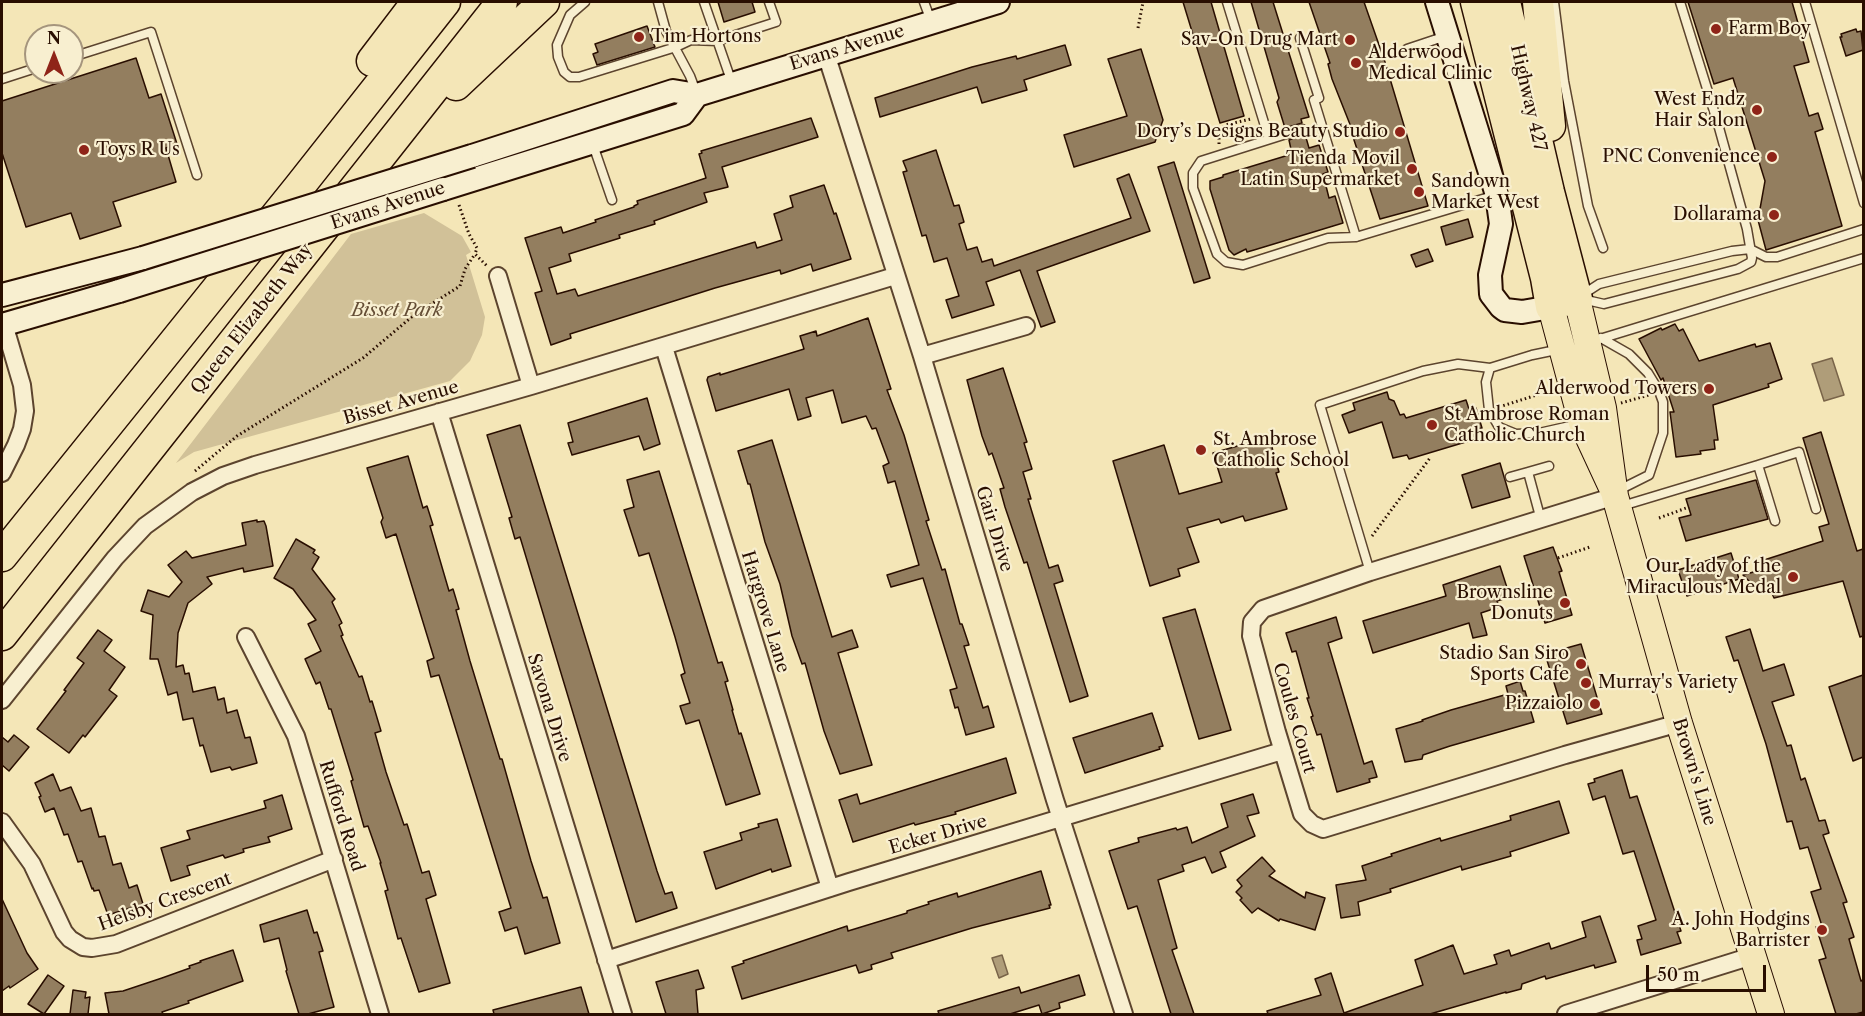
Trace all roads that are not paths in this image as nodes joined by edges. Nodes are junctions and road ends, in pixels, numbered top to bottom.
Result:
1 (417, 2) edge
2 (445, 2) edge
3 (502, 2) edge
4 (544, 2) edge
5 (585, 2) edge
6 (658, 2) edge
7 (704, 2) edge
8 (769, 2) edge
9 (998, 2) edge
10 (1227, 2) edge
11 (1437, 2) edge
12 (1476, 2) edge
13 (1506, 2) edge
14 (1538, 2) edge
15 (1554, 2) edge
16 (1680, 2) edge
17 (1805, 2) edge
18 (928, 12) edge
19 (1448, 36) junction
20 (1300, 38) dead end
21 (717, 41) junction
22 (676, 47) junction
23 (1407, 49) dead end
24 (84, 53) edge
25 (826, 54) junction
26 (24, 72) edge
27 (2, 79) edge
28 (732, 84) junction
29 (697, 95) junction
30 (1302, 129) dead end
31 (1269, 139) junction
32 (592, 142) junction
33 (384, 153) junction
34 (197, 175) dead end
35 (299, 187) junction
36 (1549, 192) junction
37 (1497, 195) junction
38 (612, 200) dead end
39 (1863, 203) edge
40 (1863, 229) edge
41 (1356, 237) junction
42 (1603, 248) dead end
43 (1750, 249) junction
44 (1863, 258) edge
45 (498, 276) road end
46 (895, 276) junction
47 (2, 296) edge
48 (1564, 303) junction
49 (2, 322) edge
50 (1026, 326) dead end
51 (1594, 341) junction
52 (664, 347) junction
53 (1561, 349) junction
54 (922, 356) junction
55 (1490, 368) junction
56 (531, 386) junction
57 (439, 412) junction
58 (1582, 423) junction
59 (1758, 465) junction
60 (1549, 466) dead end
61 (2, 472) edge
62 (1528, 472) junction
63 (1510, 477) dead end
64 (1616, 498) junction
65 (1816, 509) dead end
66 (1541, 519) junction
67 (1775, 521) dead end
68 (2, 556) edge
69 (1370, 572) junction
70 (2, 636) edge
71 (246, 637) dead end
72 (2, 700) edge
73 (1679, 723) junction
74 (1282, 751) junction
75 (1062, 819) junction
76 (2, 822) edge
77 (334, 859) junction
78 (830, 888) junction
79 (1752, 956) junction
80 (606, 960) junction
81 (380, 1014) edge
82 (623, 1014) edge
83 (1125, 1014) edge
84 (1566, 1014) edge
85 (1771, 1014) edge

1 - 35 highway
2 - 35 highway
3 - 33 highway, Queen Elizabeth Way
4 - 33 highway
5 - 22 lane
6 - 22 lane
7 - 21 lane
8 - 21 lane
9 - 18 main road, Evans Avenue
10 - 31 lane
11 - 19 main road
12 - 48 highway, Highway 427
13 - 36 highway, Highway 427
14 - 36 highway
15 - 42 lane
16 - 43 lane
17 - 39 lane
18 - 25 main road, Evans Avenue
19 - 23 lane
19 - 37 main road
20 - 41 lane
21 - 22 lane
21 - 28 lane
22 - 29 lane
24 - 34 lane
25 - 28 main road, Evans Avenue
25 - 46 street, Gair Drive
26 - 27 lane
28 - 29 main road, Evans Avenue
29 - 32 main road, Evans Avenue
29 - 47 main road, Evans Avenue, bridge
30 - 31 lane
31 - 41 lane
32 - 38 lane
32 - 49 main road, Evans Avenue, bridge
33 - 70 highway, Queen Elizabeth Way
35 - 68 highway
36 - 48 highway, Highway 427
37 - 41 lane
37 - 48 main road
40 - 43 lane
43 - 48 lane
43 - 48 lane
44 - 51 lane
45 - 56 street
46 - 52 street, Bisset Avenue
46 - 54 street, Gair Drive
48 - 51 main road, Brown's Line
48 - 53 main road, Brown's Line
49 - 61 street
50 - 54 street
51 - 64 main road, Brown's Line
51 - 64 lane
52 - 56 street, Bisset Avenue
52 - 78 street, Hargrove Lane
53 - 55 lane
53 - 58 main road, Brown's Line
54 - 75 street, Gair Drive
55 - 58 lane
55 - 69 lane
56 - 57 street, Bisset Avenue
57 - 72 street, Bisset Avenue
57 - 80 street, Savona Drive
58 - 64 main road, Brown's Line
59 - 64 lane
59 - 65 lane
59 - 67 lane
60 - 62 lane
62 - 63 lane
62 - 66 lane
64 - 66 street, Coules Court
64 - 73 main road, Brown's Line
66 - 69 street, Coules Court
69 - 74 street, Coules Court
71 - 77 street, Rufford Road
73 - 74 street, Coules Court
73 - 79 main road, Brown's Line
74 - 75 street, Ecker Drive
75 - 78 street, Ecker Drive
75 - 83 street, Gair Drive
76 - 77 street, Helsby Crescent
77 - 81 street, Rufford Road
78 - 80 street, Ecker Drive
79 - 84 street
79 - 85 main road, Brown's Line
80 - 82 street, Savona Drive

